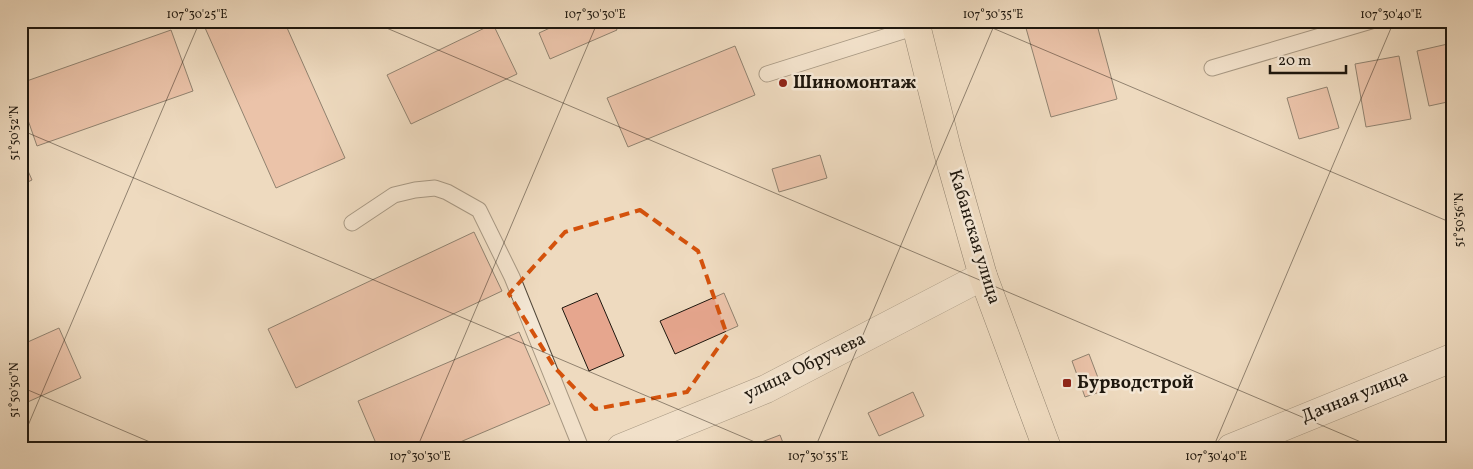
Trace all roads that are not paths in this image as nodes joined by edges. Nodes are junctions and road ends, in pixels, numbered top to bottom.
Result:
1 (1371, 21) edge
2 (915, 24) edge
3 (1212, 68) dead end
4 (767, 74) dead end
5 (352, 223) dead end
6 (984, 276) junction
7 (1452, 358) edge
8 (581, 448) edge
9 (621, 448) edge
10 (1047, 448) edge
11 (1232, 448) edge

1 - 3 lane
2 - 4 lane
2 - 6 main road, Кабанская улица
5 - 8 lane
6 - 9 street, улица Обручева
6 - 10 main road, Кабанская улица
7 - 11 street, Дачная улица

